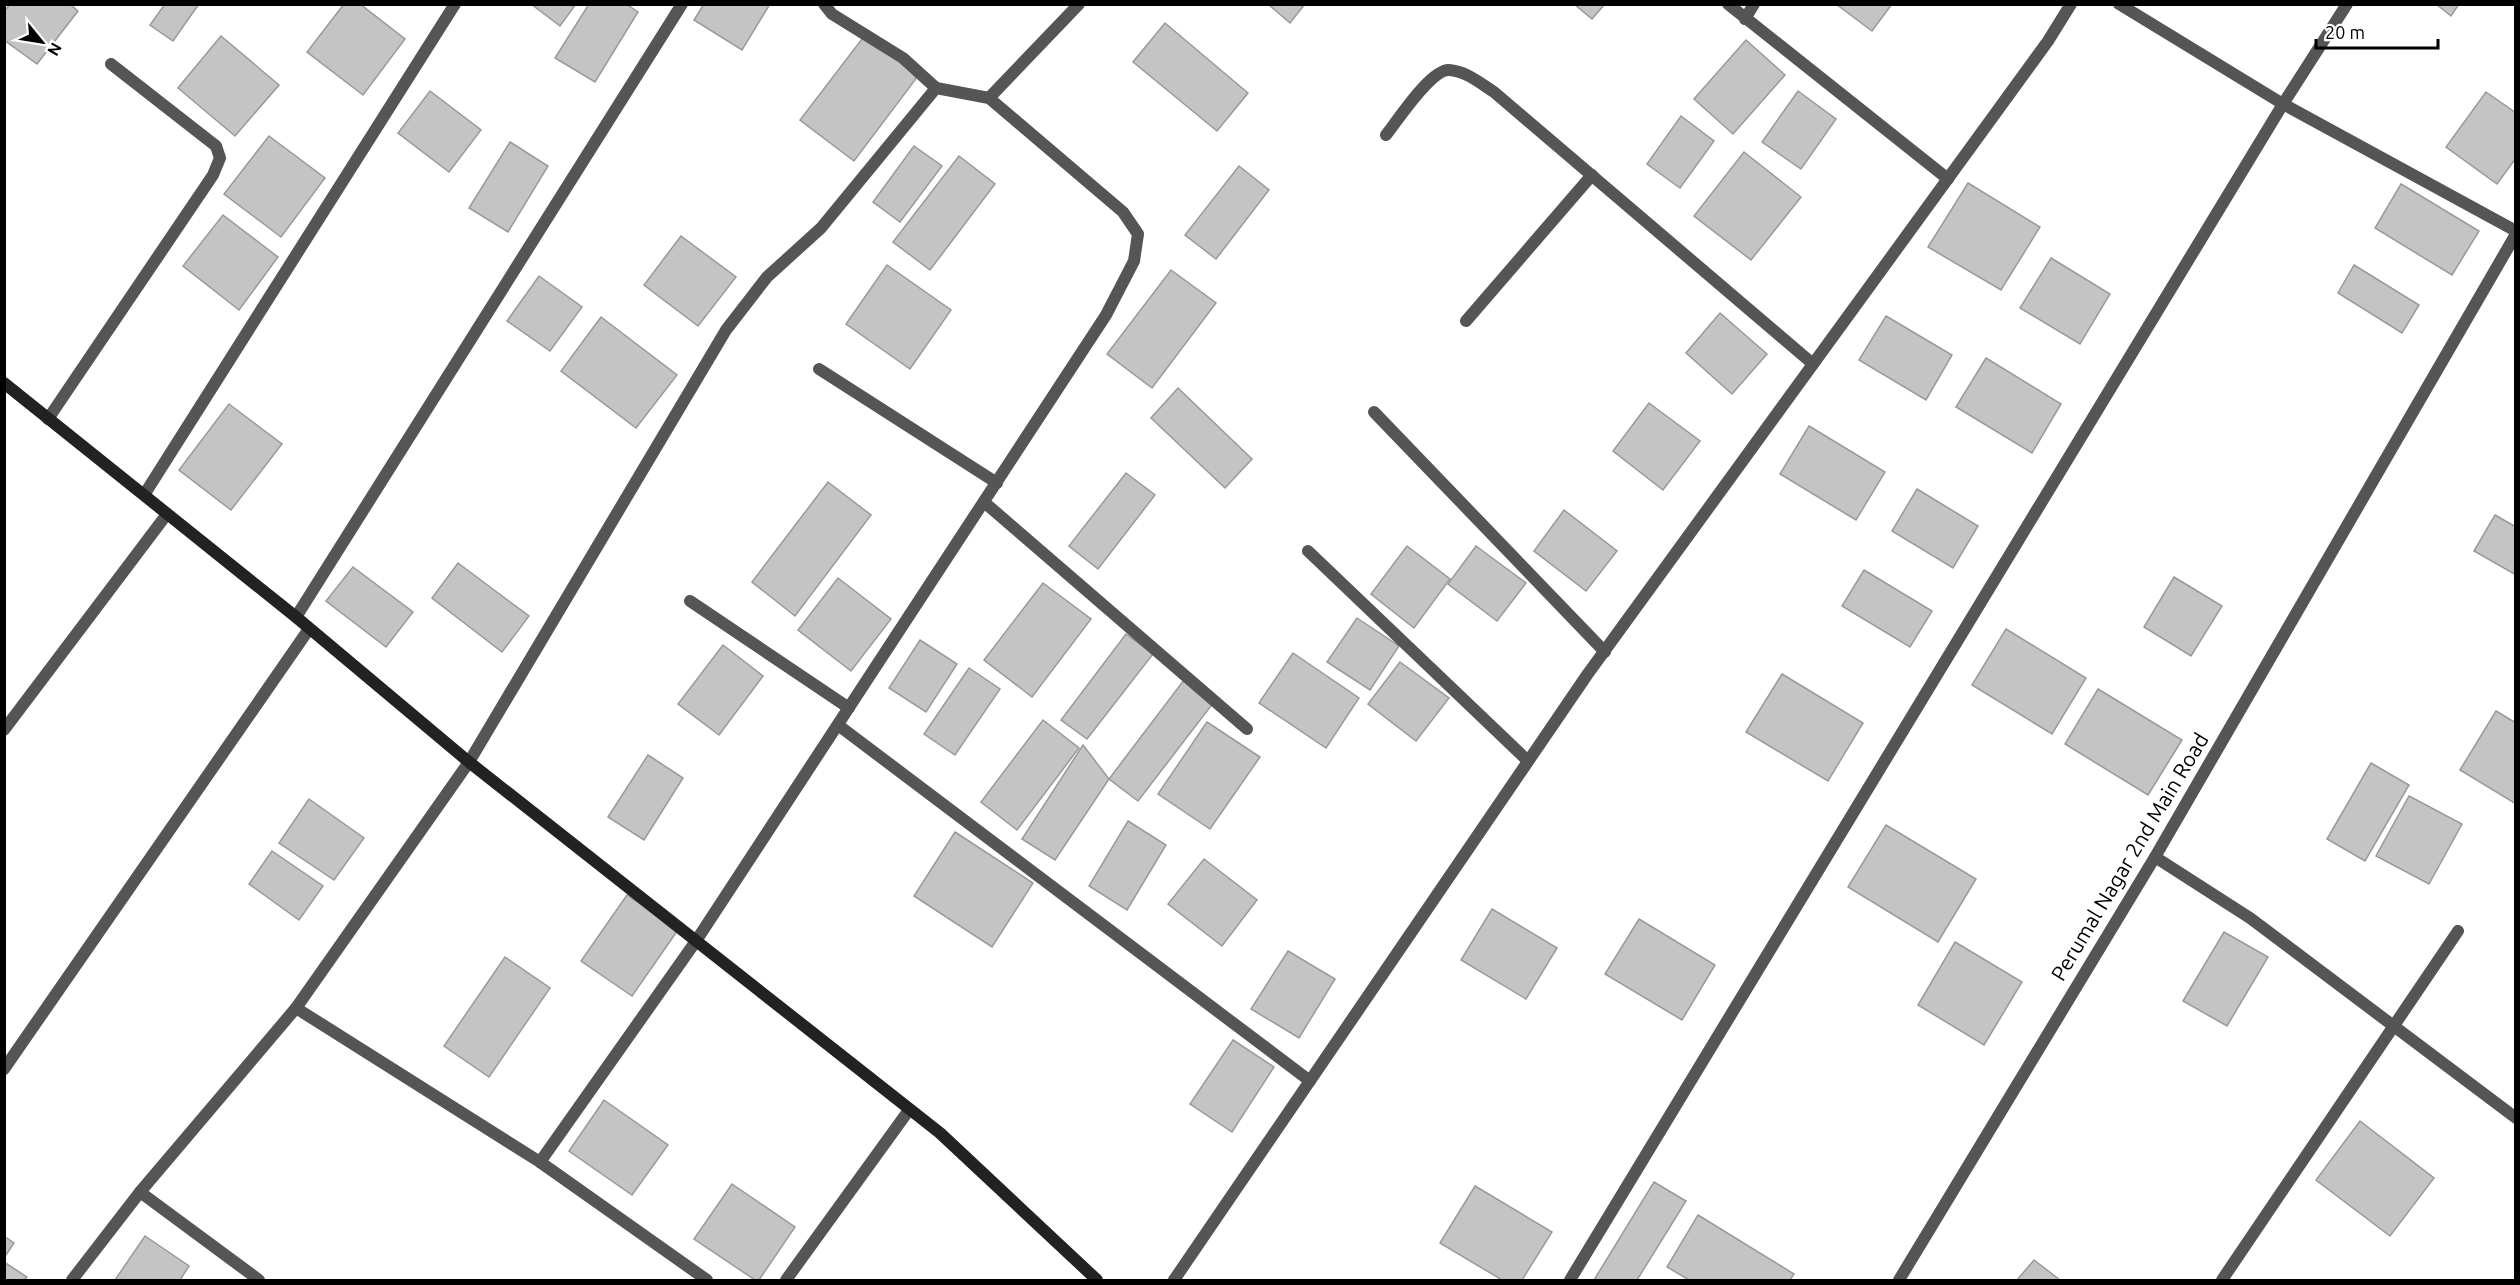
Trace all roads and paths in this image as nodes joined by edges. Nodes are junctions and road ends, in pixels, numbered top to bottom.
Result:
1 (455, 4) edge
2 (682, 4) edge
3 (824, 4) edge
4 (1079, 4) edge
5 (1728, 4) edge
6 (1754, 4) edge
7 (2071, 4) edge
8 (2119, 4) edge
9 (2347, 4) edge
10 (1745, 19) junction
11 (111, 64) dead end
12 (936, 88) junction
13 (989, 98) junction
14 (2283, 104) junction
15 (1386, 135) dead end
16 (1592, 175) junction
17 (1948, 178) junction
18 (2516, 232) edge
19 (1466, 321) dead end
20 (1813, 364) junction
21 (819, 369) dead end
22 (4, 383) edge
23 (1374, 412) dead end
24 (48, 419) junction
25 (997, 483) junction
26 (144, 495) junction
27 (984, 502) junction
28 (167, 514) junction
29 (1308, 551) dead end
30 (690, 601) dead end
31 (296, 617) junction
32 (309, 629) junction
33 (1605, 652) junction
34 (849, 708) junction
35 (838, 725) junction
36 (1247, 729) dead end
37 (4, 730) edge
38 (1528, 761) junction
39 (469, 762) junction
40 (2155, 857) junction
41 (2458, 931) dead end
42 (696, 941) junction
43 (296, 1008) junction
44 (2394, 1026) junction
45 (6, 1062) edge
46 (1310, 1081) junction
47 (909, 1110) junction
48 (2516, 1118) edge
49 (540, 1161) junction
50 (140, 1192) junction
51 (72, 1281) edge
52 (259, 1281) edge
53 (707, 1281) edge
54 (786, 1281) edge
55 (1097, 1281) edge
56 (1174, 1281) edge
57 (1570, 1281) edge
58 (1899, 1281) edge
59 (2222, 1281) edge

1 - 26 street
2 - 31 street
3 - 12 street
4 - 13 street
5 - 10 street
6 - 10 street
7 - 17 street
8 - 14 street
9 - 14 street
10 - 17 street
11 - 24 street
12 - 13 street
12 - 39 street
13 - 25 street
14 - 18 street
14 - 57 street
15 - 16 street
16 - 19 street
16 - 20 street
17 - 20 street
18 - 40 street, Perumal Nagar 2nd Main Road
20 - 33 street
21 - 25 street
22 - 24 street
23 - 33 street
24 - 26 street
25 - 27 street
26 - 28 street
27 - 34 street
27 - 36 street
28 - 31 street
28 - 37 street
29 - 38 street
30 - 34 street
31 - 32 street
32 - 39 street
32 - 45 street
33 - 38 street
34 - 35 street
35 - 42 street
35 - 46 street
38 - 46 street
39 - 42 street
39 - 43 street
40 - 44 street
40 - 58 street, Perumal Nagar 2nd Main Road
41 - 44 street
42 - 47 street
42 - 49 street
43 - 49 street
43 - 50 street
44 - 48 street
44 - 59 street
46 - 56 street
47 - 54 street
47 - 55 street
49 - 53 street
50 - 51 street
50 - 52 street

